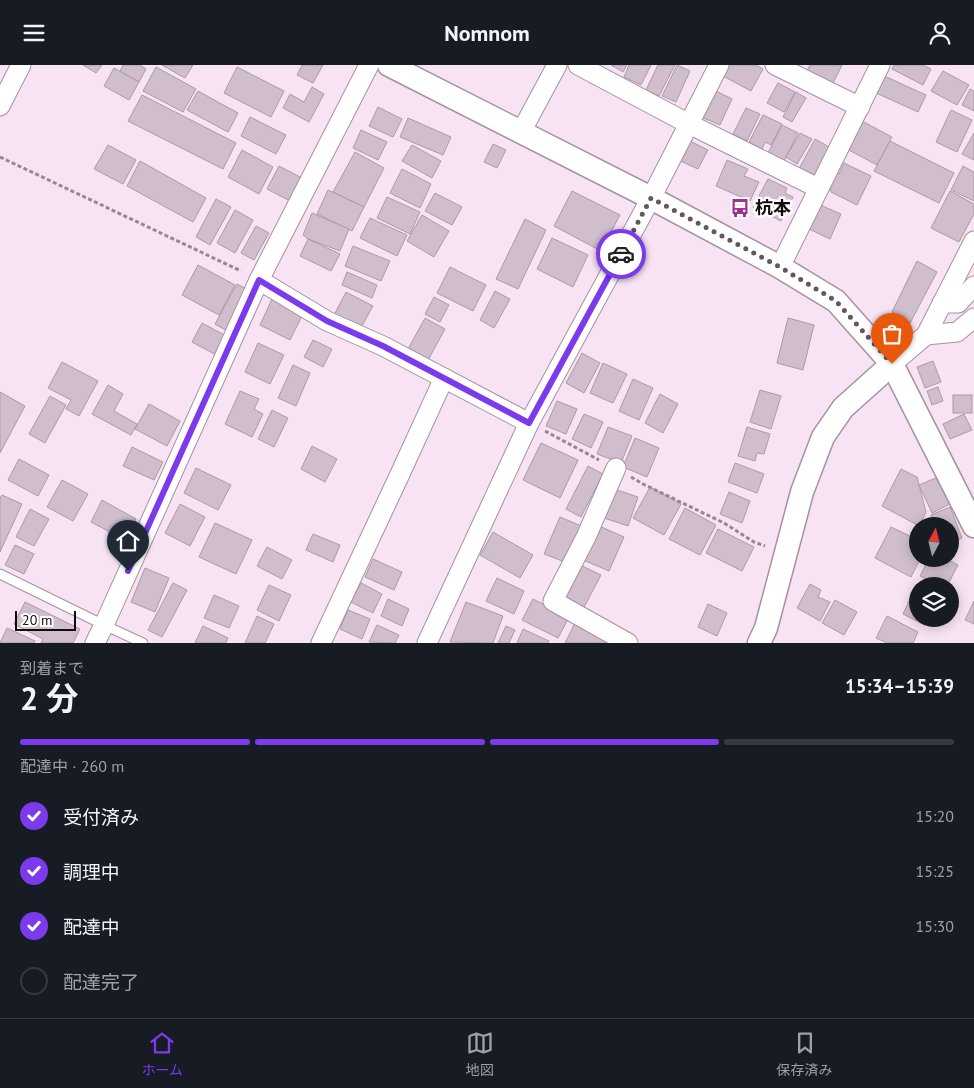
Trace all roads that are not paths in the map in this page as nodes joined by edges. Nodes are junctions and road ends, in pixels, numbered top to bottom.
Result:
1 (21, 65) edge
2 (369, 65) edge
3 (389, 65) edge
4 (556, 65) edge
5 (578, 65) edge
6 (719, 65) edge
7 (776, 65) edge
8 (880, 65) edge
9 (0, 106) edge
10 (860, 107) junction
11 (688, 124) junction
12 (521, 132) junction
13 (818, 188) junction
14 (651, 198) junction
15 (974, 241) edge
16 (780, 267) junction
17 (259, 280) junction
18 (974, 286) edge
19 (942, 303) junction
20 (974, 317) edge
21 (926, 335) junction
22 (892, 364) junction
23 (444, 378) junction
24 (529, 423) junction
25 (616, 468) road end
26 (974, 526) edge
27 (0, 573) edge
28 (104, 625) junction
29 (95, 643) edge
30 (143, 643) edge
31 (321, 643) edge
32 (427, 643) edge
33 (628, 643) edge
34 (759, 643) edge

1 - 9 street
2 - 17 street
3 - 12 street
4 - 12 street
5 - 11 street
6 - 11 street
7 - 10 street
8 - 10 street
10 - 13 street
11 - 13 street
11 - 14 street
12 - 14 street
13 - 16 street
14 - 16 street
14 - 24 street
15 - 19 street
16 - 22 street
17 - 23 street
17 - 28 street
18 - 19 street
19 - 21 street
20 - 21 street
21 - 22 street
22 - 26 street
22 - 34 street
23 - 24 street
23 - 31 street
24 - 32 street
25 - 33 street
27 - 28 lane
28 - 29 street
28 - 30 lane

